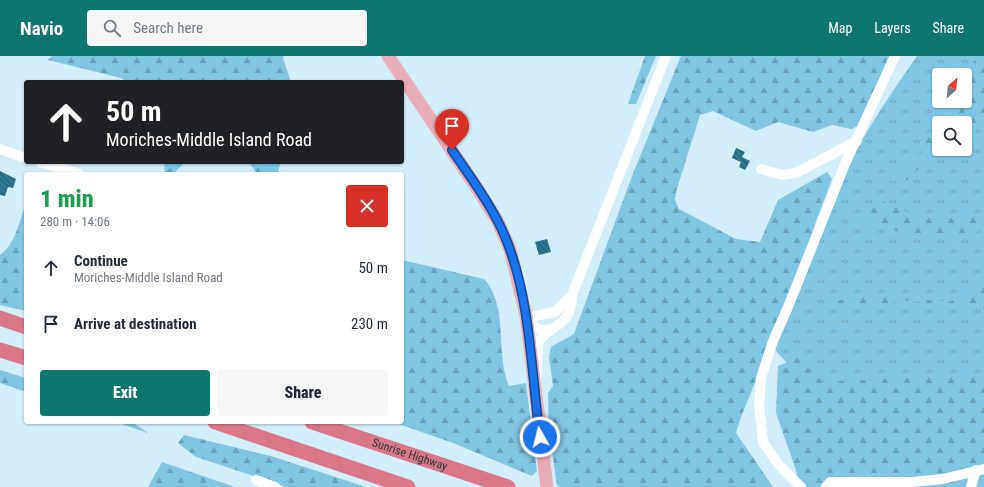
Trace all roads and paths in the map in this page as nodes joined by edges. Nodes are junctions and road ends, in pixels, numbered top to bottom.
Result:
1 (388, 56) edge
2 (666, 56) edge
3 (895, 56) edge
4 (404, 80) edge
5 (404, 80) edge
6 (857, 141) junction
7 (0, 149) edge
8 (24, 157) edge
9 (46, 164) edge
10 (761, 169) dead end
11 (72, 172) edge
12 (876, 176) dead end
13 (959, 244) dead end
14 (845, 252) dead end
15 (572, 295) junction
16 (0, 318) edge
17 (527, 322) junction
18 (852, 324) dead end
19 (24, 326) edge
20 (552, 329) junction
21 (0, 350) edge
22 (24, 357) edge
23 (534, 387) junction
24 (221, 424) edge
25 (318, 424) edge
26 (980, 469) edge
27 (256, 480) dead end
28 (547, 484) edge
29 (275, 487) edge
30 (408, 487) edge
31 (508, 487) edge
32 (801, 487) edge
33 (826, 487) edge
34 (971, 487) edge

1 - 4 main road
2 - 15 street
3 - 6 street
5 - 17 main road
6 - 10 street
6 - 32 street
7 - 8 street
9 - 11 street
12 - 18 path
13 - 14 path
15 - 17 street
15 - 20 street
16 - 19 highway
17 - 20 street
17 - 23 main road
20 - 23 street
21 - 22 highway
23 - 28 main road
24 - 30 highway
25 - 31 highway, Sunrise Highway
26 - 33 street
26 - 34 street
27 - 29 street

